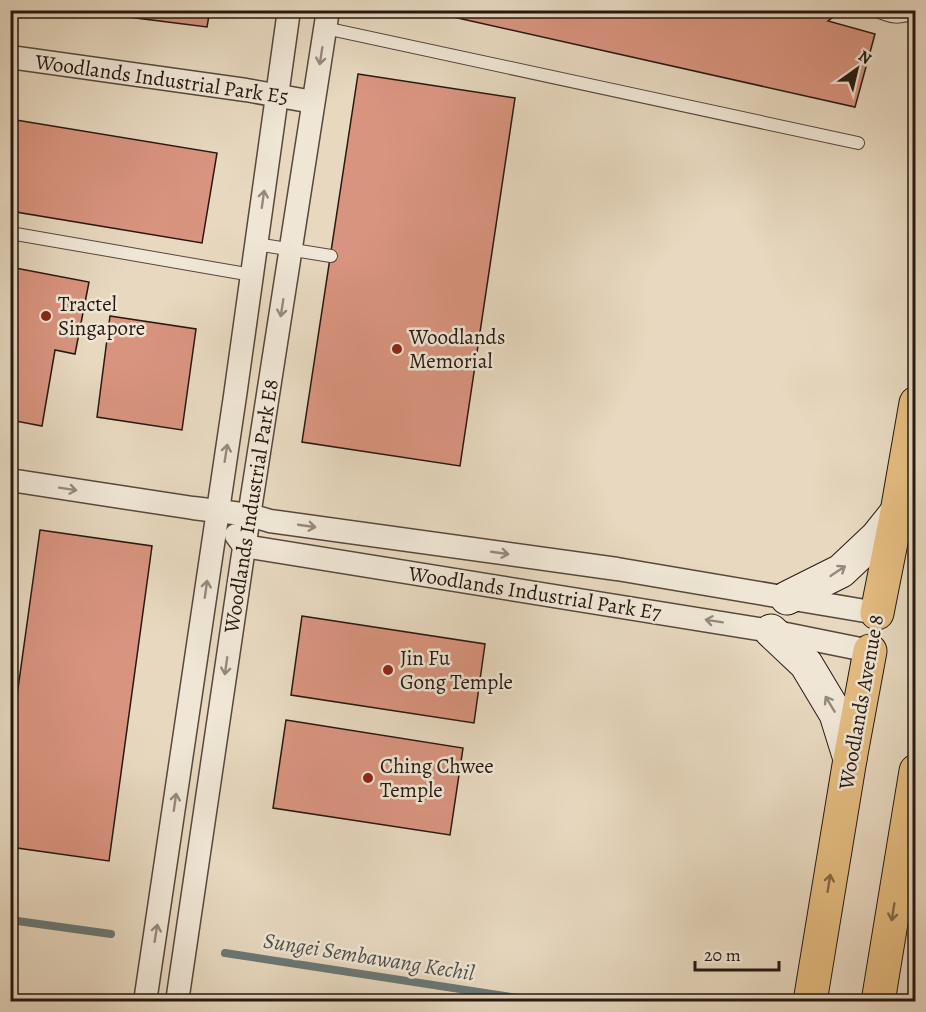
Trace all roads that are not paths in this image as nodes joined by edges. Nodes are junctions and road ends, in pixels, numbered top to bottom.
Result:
1 (289, 10) edge
2 (875, 10) edge
3 (915, 12) edge
4 (327, 19) edge
5 (10, 57) edge
6 (278, 96) junction
7 (314, 102) junction
8 (858, 143) dead end
9 (10, 233) edge
10 (256, 244) junction
11 (291, 250) junction
12 (331, 256) dead end
13 (252, 275) junction
14 (915, 403) edge
15 (11, 483) edge
16 (218, 510) junction
17 (897, 512) junction
18 (250, 515) junction
19 (244, 546) junction
20 (787, 598) junction
21 (877, 613) junction
22 (771, 631) junction
23 (870, 651) junction
24 (849, 759) junction
25 (915, 771) edge
26 (145, 1002) edge
27 (177, 1002) edge
28 (810, 1002) edge
29 (878, 1002) edge

1 - 6 street, Woodlands Industrial Park E8
2 - 3 lane
4 -> 7 street, Woodlands Industrial Park E8
4 - 8 lane
5 - 6 street, Woodlands Industrial Park E5
6 - 7 street, Woodlands Industrial Park E5
10 -> 6 street, Woodlands Industrial Park E8
7 - 11 street, Woodlands Industrial Park E8
9 - 13 lane
10 - 11 lane
10 - 13 street, Woodlands Industrial Park E8
11 - 12 lane
11 -> 18 street, Woodlands Industrial Park E8
16 -> 13 street, Woodlands Industrial Park E8
14 - 17 main road, Woodlands Avenue 8
15 -> 16 street, Woodlands Industrial Park E7
16 - 18 street, Woodlands Industrial Park E7
16 - 19 street
26 -> 16 street, Woodlands Industrial Park E8
20 -> 17 main road
17 - 21 main road, Woodlands Avenue 8
18 - 19 street, Woodlands Industrial Park E8
18 -> 20 street, Woodlands Industrial Park E7
22 -> 19 street, Woodlands Industrial Park E7
19 -> 27 street, Woodlands Industrial Park E8
20 - 21 street, Woodlands Industrial Park E7
21 - 23 main road, Woodlands Avenue 8
22 - 23 street, Woodlands Industrial Park E7
24 -> 22 main road
23 - 24 main road, Woodlands Avenue 8
28 -> 24 main road, Woodlands Avenue 8
25 -> 29 main road

